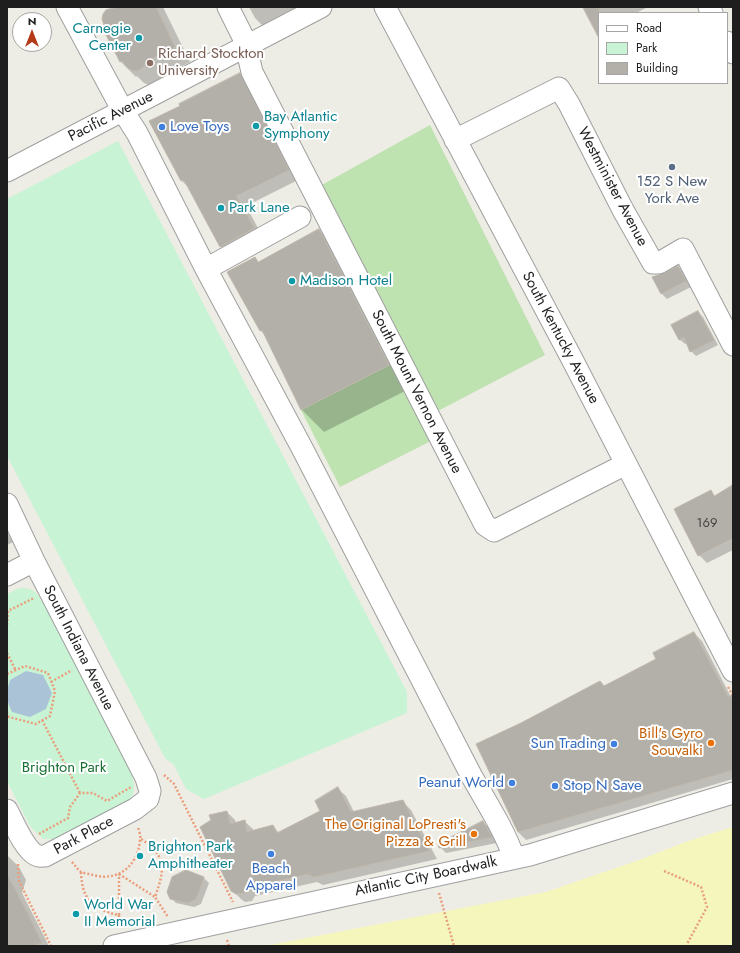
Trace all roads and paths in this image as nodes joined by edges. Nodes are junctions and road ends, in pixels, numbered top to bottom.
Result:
1 (66, 7) edge
2 (228, 7) edge
3 (321, 7) edge
4 (385, 7) edge
5 (728, 44) edge
6 (247, 45) junction
7 (733, 53) edge
8 (122, 111) junction
9 (455, 140) junction
10 (7, 171) edge
11 (300, 217) dead end
12 (206, 269) junction
13 (733, 345) edge
14 (626, 464) junction
15 (7, 504) edge
16 (34, 561) junction
17 (7, 575) edge
18 (49, 591) junction
19 (7, 625) edge
20 (7, 653) edge
21 (86, 662) junction
22 (16, 670) junction
23 (733, 671) edge
24 (7, 674) edge
25 (51, 682) junction
26 (7, 713) edge
27 (42, 720) junction
28 (148, 784) junction
29 (733, 793) edge
30 (80, 794) junction
31 (135, 809) junction
32 (7, 810) edge
33 (141, 839) junction
34 (24, 842) junction
35 (60, 849) junction
36 (514, 858) junction
37 (664, 871) dead end
38 (81, 872) junction
39 (119, 874) junction
40 (438, 891) dead end
41 (155, 897) junction
42 (119, 915) junction
43 (241, 918) junction
44 (178, 932) junction
45 (227, 940) dead end
46 (687, 944) dead end
47 (117, 945) edge
48 (51, 946) edge
49 (228, 946) edge
50 (454, 946) edge

1 - 8 street
2 - 6 street, South Mount Vernon Avenue
3 - 6 street, Pacific Avenue
4 - 9 street, South Kentucky Avenue
5 - 7 street
6 - 8 street, Pacific Avenue
6 - 14 street, South Mount Vernon Avenue
8 - 10 street, Pacific Avenue
8 - 12 street
9 - 13 street, Westminister Avenue
9 - 14 street, South Kentucky Avenue
11 - 12 street
12 - 36 street
14 - 23 street, South Kentucky Avenue
15 - 16 street, South Indiana Avenue
16 - 17 street
16 - 18 street, South Indiana Avenue
18 - 19 path
18 - 21 street, South Indiana Avenue
20 - 22 path
21 - 25 path
21 - 28 street, South Indiana Avenue
22 - 24 path
22 - 25 path
25 - 27 path
26 - 27 path
27 - 30 path
28 - 30 path
28 - 31 street, Park Place
28 - 43 path
29 - 36 street, Atlantic City Boardwalk
30 - 34 path
31 - 33 path
31 - 35 street, Park Place
32 - 34 street, Park Place
33 - 39 path
33 - 41 path
34 - 35 street, Park Place
34 - 48 path
35 - 38 path
36 - 43 street, Atlantic City Boardwalk
37 - 46 path
38 - 39 path
38 - 42 path
39 - 41 path
39 - 42 path
40 - 50 path
41 - 44 path
42 - 47 path
43 - 44 street, Atlantic City Boardwalk
44 - 47 street, Atlantic City Boardwalk
45 - 49 path

